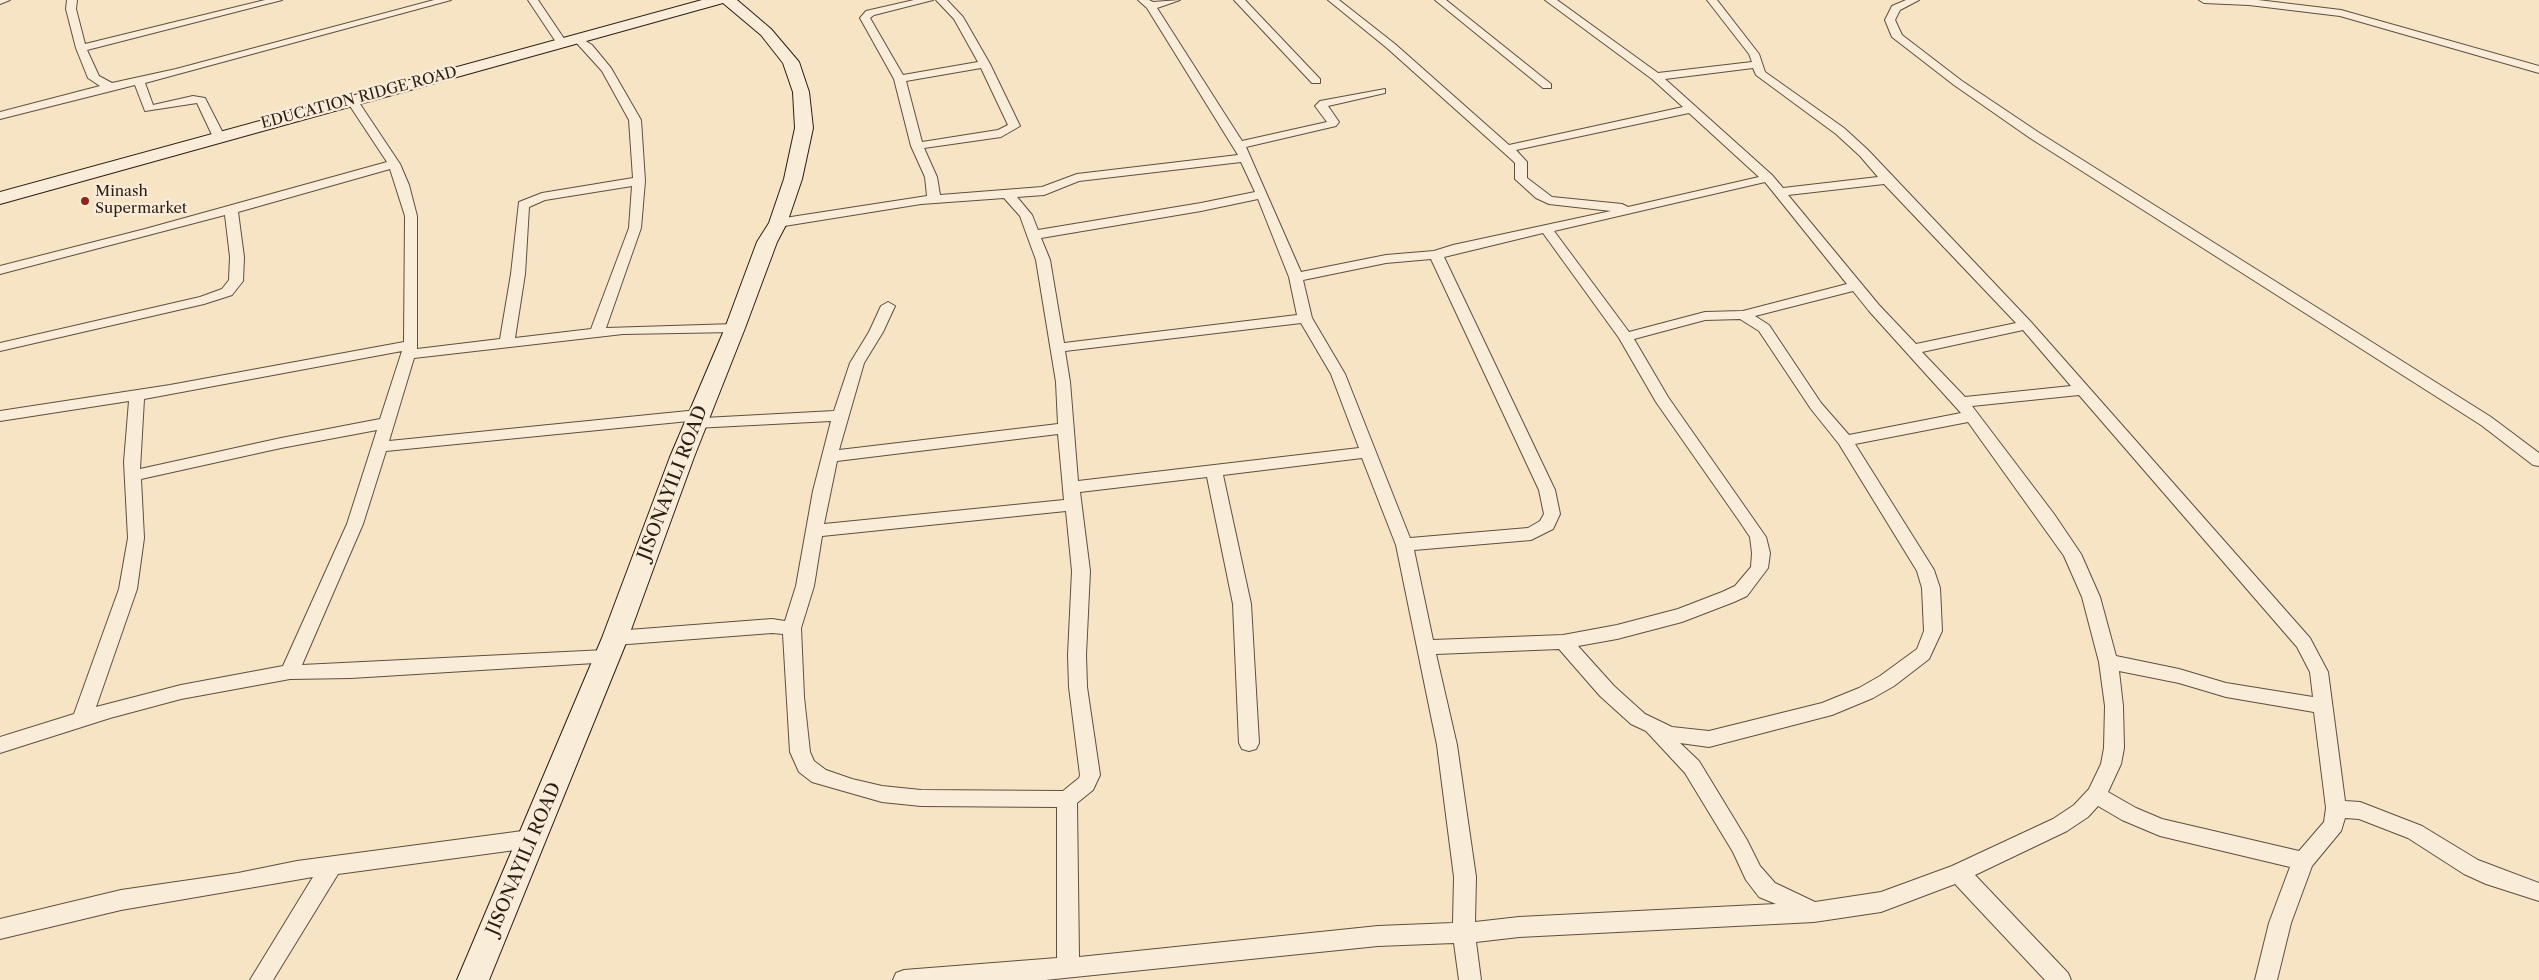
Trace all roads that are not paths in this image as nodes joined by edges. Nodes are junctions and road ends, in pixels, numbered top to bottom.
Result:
1 (5, 0) edge
2 (72, 0) edge
3 (277, 0) edge
4 (405, 0) edge
5 (446, 0) edge
6 (533, 0) edge
7 (719, 0) edge
8 (728, 0) edge
9 (928, 0) edge
10 (940, 0) edge
11 (1175, 0) edge
12 (1239, 0) edge
13 (1334, 0) edge
14 (1440, 0) edge
15 (1550, 0) edge
16 (1712, 0) edge
17 (2204, 0) edge
18 (0, 1) edge
19 (1908, 1) edge
20 (1147, 3) edge
21 (414, 9) junction
22 (570, 41) junction
23 (81, 48) junction
24 (985, 64) junction
25 (1758, 64) junction
26 (2539, 70) edge
27 (1656, 78) junction
28 (900, 79) junction
29 (139, 80) junction
30 (1316, 81) dead end
31 (1547, 86) dead end
32 (110, 87) junction
33 (1381, 91) dead end
34 (352, 100) junction
35 (1691, 109) junction
36 (0, 116) edge
37 (219, 137) junction
38 (1239, 145) junction
39 (917, 146) junction
40 (1505, 149) junction
41 (1245, 158) junction
42 (394, 164) junction
43 (1768, 178) junction
44 (1887, 180) junction
45 (639, 181) junction
46 (1781, 192) junction
47 (1008, 194) junction
48 (1262, 194) junction
49 (0, 198) edge
50 (934, 199) junction
51 (231, 210) junction
52 (1632, 210) junction
53 (778, 223) junction
54 (1546, 229) junction
55 (1034, 235) junction
56 (1436, 255) junction
57 (0, 270) edge
58 (1296, 277) junction
59 (1855, 286) junction
60 (888, 306) dead end
61 (1743, 315) junction
62 (1305, 318) junction
63 (2026, 325) junction
64 (735, 328) junction
65 (597, 332) junction
66 (1626, 337) junction
67 (507, 341) junction
68 (0, 347) edge
69 (1057, 348) junction
70 (410, 349) junction
71 (1914, 350) junction
72 (2083, 390) junction
73 (137, 395) junction
74 (1961, 402) junction
75 (0, 416) edge
76 (840, 416) junction
77 (1972, 416) junction
78 (697, 419) junction
79 (386, 423) junction
80 (1066, 428) junction
81 (1845, 441) junction
82 (378, 447) junction
83 (1367, 452) junction
84 (832, 456) junction
85 (2539, 461) edge
86 (1214, 470) junction
87 (132, 476) junction
88 (1070, 488) junction
89 (1072, 506) junction
90 (814, 532) junction
91 (1404, 545) junction
92 (792, 628) junction
93 (1563, 642) junction
94 (610, 647) junction
95 (1426, 647) junction
96 (2108, 662) junction
97 (290, 672) junction
98 (2323, 706) junction
99 (82, 719) junction
100 (1652, 727) junction
101 (1249, 743) dead end
102 (0, 745) edge
103 (2096, 795) junction
104 (1067, 799) junction
105 (2336, 808) junction
106 (530, 840) junction
107 (2303, 861) junction
108 (332, 866) junction
109 (1959, 873) junction
110 (2539, 892) edge
111 (1814, 912) junction
112 (0, 929) edge
113 (1464, 933) junction
114 (1068, 968) junction
115 (261, 980) edge
116 (474, 980) edge
117 (914, 980) edge
118 (1470, 980) edge
119 (2060, 980) edge
120 (2266, 980) edge

1 - 18 street
2 - 23 street
3 - 23 street
4 - 21 street
5 - 21 street
6 - 22 street
7 - 22 street, EDUCATION RIDGE ROAD
8 - 53 street, JISONAYILI ROAD
9 - 28 street
10 - 24 street
11 - 20 street
12 - 30 street
13 - 40 street
14 - 31 street
15 - 27 street
16 - 25 street
17 - 26 street
19 - 85 street
20 - 38 street
21 - 29 street
22 - 34 street, EDUCATION RIDGE ROAD
22 - 45 street
23 - 32 street
24 - 28 street
24 - 39 street
25 - 27 street
25 - 44 street
27 - 35 street
28 - 39 street
29 - 32 street
29 - 37 street
32 - 36 street
33 - 38 street
34 - 37 street, EDUCATION RIDGE ROAD
34 - 42 street
35 - 40 street
35 - 43 street
37 - 49 street, EDUCATION RIDGE ROAD
38 - 41 street
39 - 50 street
40 - 52 street
41 - 47 street
41 - 48 street
42 - 51 street
42 - 70 street
43 - 46 street
43 - 52 street
44 - 46 street
44 - 63 street
45 - 65 street
45 - 67 street
46 - 59 street
47 - 50 street
47 - 55 street
48 - 55 street
48 - 58 street
50 - 53 street
51 - 57 street
51 - 68 street
52 - 54 street
53 - 64 street, JISONAYILI ROAD
54 - 56 street
54 - 66 street
55 - 69 street
56 - 58 street
56 - 91 street
58 - 62 street
59 - 61 street
59 - 71 street
60 - 76 street
61 - 66 street
61 - 81 street
62 - 69 street
62 - 83 street
63 - 71 street
63 - 72 street
64 - 65 street
64 - 78 street, JISONAYILI ROAD
65 - 67 street
66 - 93 street
67 - 70 street
69 - 80 street
70 - 73 street
70 - 79 street
71 - 74 street
72 - 74 street
72 - 98 street
73 - 75 street
73 - 87 street
74 - 77 street
76 - 78 street
76 - 84 street
77 - 81 street
77 - 96 street
78 - 82 street
78 - 94 street, JISONAYILI ROAD
79 - 82 street
79 - 87 street
80 - 84 street
80 - 88 street
81 - 100 street
82 - 97 street
83 - 86 street
83 - 91 street
84 - 90 street
86 - 88 street
86 - 101 street
87 - 99 street
88 - 89 street
89 - 90 street
89 - 104 street
90 - 92 street
91 - 95 street
92 - 94 street
92 - 104 street
93 - 95 street
93 - 100 street
94 - 97 street
94 - 106 street, JISONAYILI ROAD
95 - 113 street
96 - 98 street
96 - 103 street
97 - 99 street
98 - 105 street
99 - 102 street
100 - 111 street
103 - 107 street
103 - 109 street
104 - 114 street
105 - 107 street
105 - 110 street
106 - 108 street
106 - 116 street, JISONAYILI ROAD
107 - 120 street
108 - 112 street
108 - 115 street
109 - 111 street
109 - 119 street
111 - 113 street
113 - 114 street
113 - 118 street
114 - 117 street

